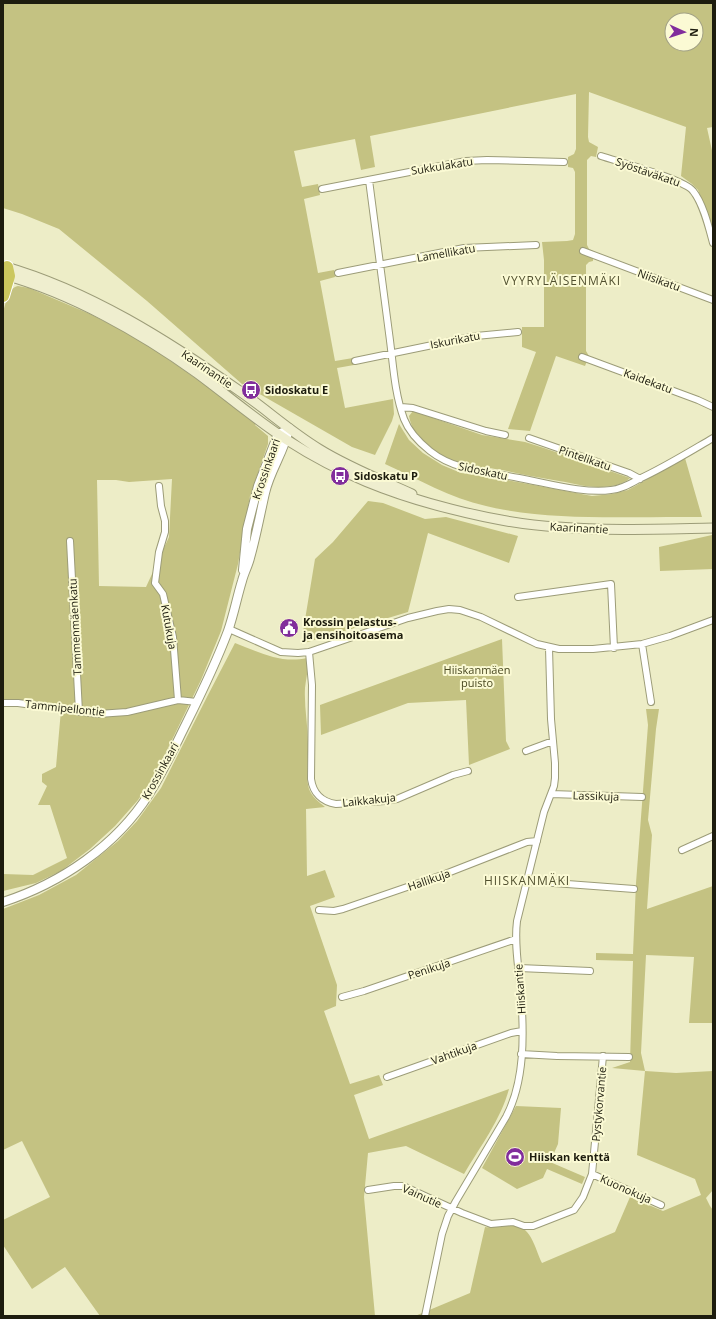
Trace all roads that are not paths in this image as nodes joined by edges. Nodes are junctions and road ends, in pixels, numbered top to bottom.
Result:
1 (601, 156) dead end
2 (564, 162) dead end
3 (369, 180) junction
4 (322, 189) dead end
5 (713, 243) edge
6 (536, 245) dead end
7 (583, 251) dead end
8 (380, 265) junction
9 (5, 271) edge
10 (338, 273) dead end
11 (3, 296) edge
12 (713, 300) edge
13 (518, 332) dead end
14 (392, 353) junction
15 (582, 357) dead end
16 (355, 361) dead end
17 (401, 407) junction
18 (713, 407) edge
19 (289, 428) junction
20 (278, 434) junction
21 (505, 435) dead end
22 (529, 438) dead end
23 (713, 438) edge
24 (287, 440) junction
25 (640, 479) junction
26 (159, 486) dead end
27 (446, 508) junction
28 (713, 528) edge
29 (70, 541) dead end
30 (242, 579) junction
31 (518, 597) dead end
32 (713, 620) edge
33 (229, 629) junction
34 (642, 644) junction
35 (549, 648) junction
36 (614, 648) junction
37 (309, 652) junction
38 (178, 700) junction
39 (197, 702) junction
40 (651, 702) dead end
41 (3, 703) edge
42 (79, 712) junction
43 (553, 741) junction
44 (526, 750) dead end
45 (468, 771) dead end
46 (551, 794) junction
47 (642, 798) dead end
48 (713, 836) edge
49 (537, 841) junction
50 (682, 850) dead end
51 (527, 881) junction
52 (634, 889) dead end
53 (3, 902) edge
54 (320, 910) dead end
55 (516, 939) junction
56 (519, 968) junction
57 (590, 971) dead end
58 (342, 997) dead end
59 (522, 1031) junction
60 (521, 1054) junction
61 (603, 1056) junction
62 (629, 1057) dead end
63 (387, 1077) dead end
64 (592, 1174) junction
65 (368, 1190) dead end
66 (661, 1204) dead end
67 (452, 1209) junction
68 (425, 1316) edge

1 - 5 street, Syöstäväkatu
2 - 3 street, Sukkulakatu
3 - 4 street, Sukkulakatu
3 - 8 street, Sidoskatu
6 - 8 street, Lamellikatu
7 - 12 street, Niisikatu
8 - 10 street, Lamellikatu
8 - 14 street, Sidoskatu
9 - 11 highway
9 - 19 main road, Kaarinantie
9 - 20 main road, Kaarinantie
13 - 14 street, Iskurikatu
14 - 16 street, Iskurikatu
14 - 17 street, Sidoskatu
15 - 18 street, Kaidekatu
17 - 21 street
17 - 25 street, Sidoskatu
19 - 20 street, Krossinkaari
19 - 24 street, Krossinkaari
19 - 27 main road, Kaarinantie
20 - 24 main road, Kaarinantie
20 - 30 street, Krossinkaari
22 - 25 street, Pintelikatu
23 - 25 street, Sidoskatu
24 - 27 main road, Kaarinantie
24 - 30 street, Krossinkaari
26 - 38 street, Kutukuja
27 - 28 main road, Kaarinantie
29 - 42 street, Tammenmäenkatu
30 - 33 street, Krossinkaari
31 - 36 street
32 - 34 street
33 - 37 street
33 - 39 street, Krossinkaari
34 - 36 street
34 - 40 street
35 - 36 street
35 - 37 street
35 - 43 street, Hiiskantie
37 - 45 street, Laikkakuja
38 - 39 street, Tammipellontie
38 - 42 street, Tammipellontie
39 - 53 street, Krossinkaari
41 - 42 street, Tammipellontie
43 - 44 street
43 - 46 street, Hiiskantie
46 - 47 street, Lassikuja
46 - 49 street, Hiiskantie
48 - 50 street
49 - 51 street, Hiiskantie
49 - 54 street, Hallikuja
51 - 52 street
51 - 55 street, Hiiskantie
55 - 56 street, Hiiskantie
55 - 58 street, Penikuja
56 - 57 street
56 - 59 street, Hiiskantie
59 - 60 street, Hiiskantie
59 - 63 street, Vahtikuja
60 - 61 street
60 - 67 street, Hiiskantie
61 - 62 street
61 - 64 street, Pystykorvantie
64 - 66 street, Kuonokuja
64 - 67 street, Pystykorvantie
65 - 67 street, Vainutie
67 - 68 street, Hiiskantie

